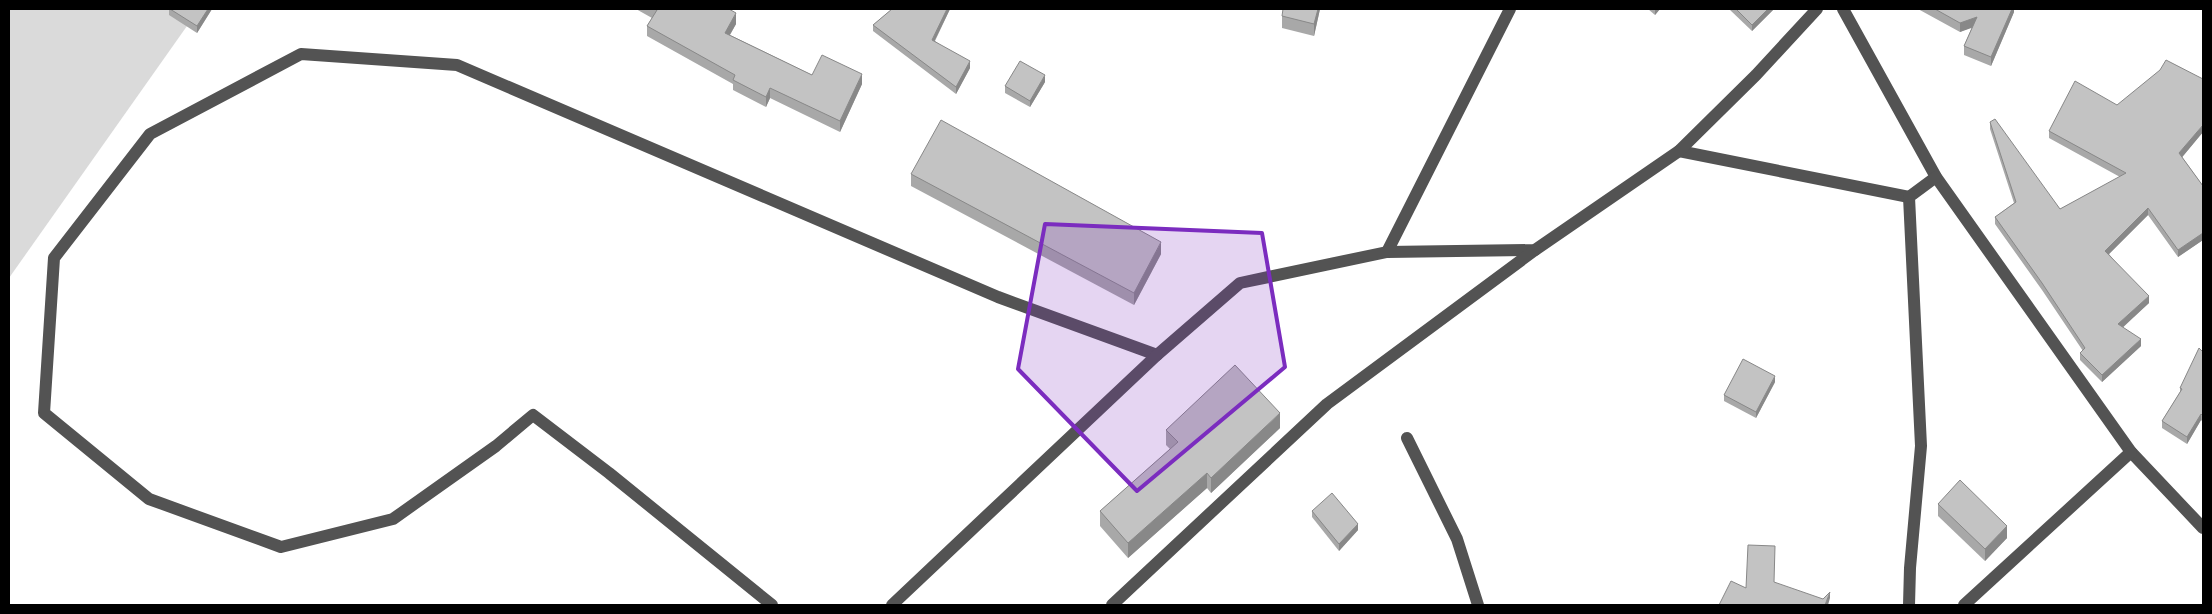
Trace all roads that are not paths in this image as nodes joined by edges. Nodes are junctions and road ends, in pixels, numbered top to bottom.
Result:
1 (1510, 9) edge
2 (1817, 9) edge
3 (1843, 9) edge
4 (1679, 150) junction
5 (1936, 177) junction
6 (1909, 197) junction
7 (1535, 250) junction
8 (1387, 252) junction
9 (1157, 355) junction
10 (1407, 438) dead end
11 (2131, 452) junction
12 (2203, 528) edge
13 (772, 605) edge
14 (892, 605) edge
15 (1112, 605) edge
16 (1478, 605) edge
17 (1909, 605) edge
18 (1964, 605) edge

1 - 8 street
2 - 4 street
3 - 5 street
4 - 6 street
4 - 7 street
5 - 6 street
5 - 11 street
6 - 17 street
7 - 8 street
7 - 15 street
8 - 9 street
9 - 13 street
9 - 14 street
10 - 16 street
11 - 12 street
11 - 18 street

